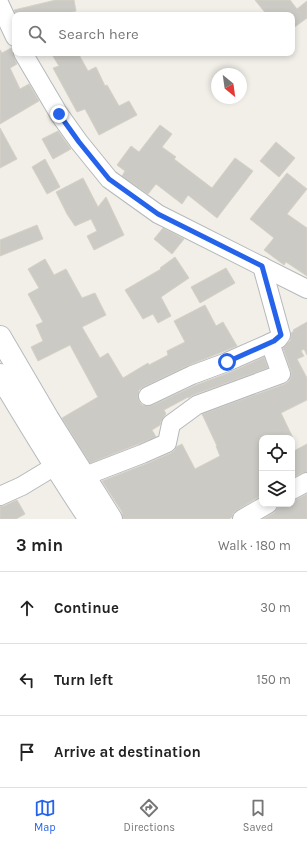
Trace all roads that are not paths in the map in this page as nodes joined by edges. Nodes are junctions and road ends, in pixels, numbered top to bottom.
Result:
1 (1, 9) edge
2 (12, 31) edge
3 (25, 56) edge
4 (262, 266) junction
5 (307, 289) edge
6 (0, 337) edge
7 (270, 343) junction
8 (9, 385) edge
9 (148, 396) dead end
10 (51, 468) junction
11 (85, 476) junction
12 (307, 482) edge
13 (295, 488) edge
14 (0, 496) edge
15 (263, 507) edge
16 (90, 519) edge
17 (111, 519) edge
18 (242, 519) edge

1 - 2 street
3 - 4 street
4 - 5 street
4 - 7 street
6 - 8 main road
7 - 9 street
7 - 11 street
8 - 10 main road
8 - 11 main road
10 - 14 street
10 - 16 main road
11 - 17 main road
12 - 13 street
15 - 18 street

